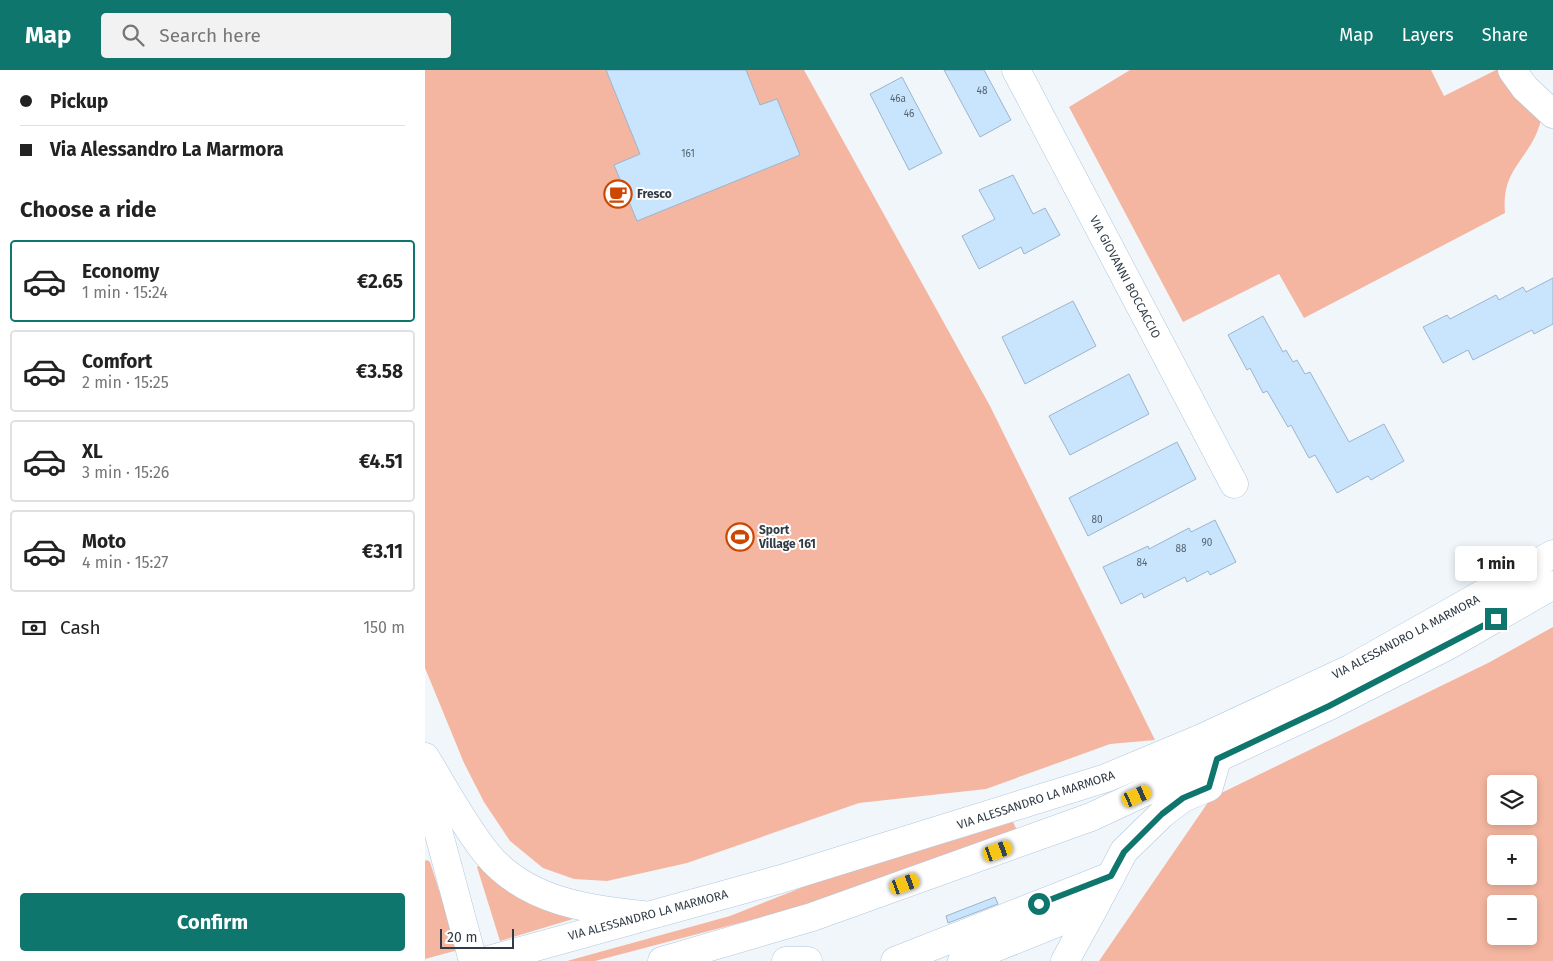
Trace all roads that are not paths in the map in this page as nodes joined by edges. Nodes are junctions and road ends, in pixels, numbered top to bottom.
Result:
1 (1016, 70) edge
2 (1512, 70) edge
3 (1553, 114) edge
4 (1234, 484) dead end
5 (1553, 554) edge
6 (1553, 585) edge
7 (425, 757) edge
8 (1217, 759) junction
9 (425, 782) edge
10 (1111, 876) junction
11 (1094, 908) junction
12 (643, 915) junction
13 (705, 956) edge
14 (473, 961) edge
15 (485, 961) edge
16 (662, 961) edge
17 (786, 961) edge
18 (808, 961) edge
19 (895, 961) edge
20 (962, 961) edge
21 (1065, 961) edge

1 - 4 main road, VIA GIOVANNI BOCCACCIO
2 - 3 main road
5 - 12 main road, VIA ALESSANDRO LA MARMORA
6 - 8 main road, VIA ALESSANDRO LA MARMORA
7 - 12 main road
8 - 10 main road
8 - 13 main road, VIA ALESSANDRO LA MARMORA
9 - 14 main road
10 - 11 main road
10 - 19 main road
11 - 20 main road
11 - 21 main road
12 - 15 main road, VIA ALESSANDRO LA MARMORA
13 - 16 main road, VIA ALESSANDRO LA MARMORA
17 - 18 main road

